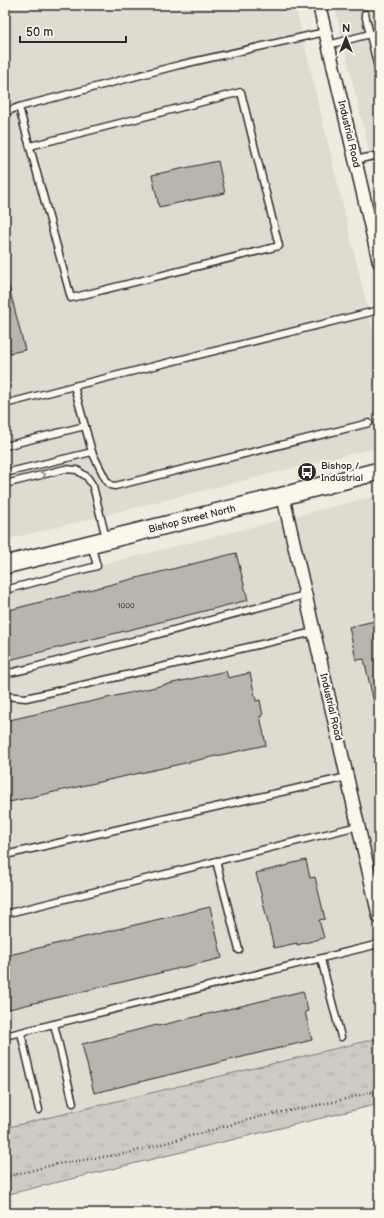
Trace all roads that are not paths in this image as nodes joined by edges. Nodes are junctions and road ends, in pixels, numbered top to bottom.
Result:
1 (319, 5) edge
2 (365, 14) dead end
3 (325, 32) junction
4 (370, 34) junction
5 (328, 44) junction
6 (379, 72) edge
7 (19, 106) junction
8 (5, 112) edge
9 (30, 146) junction
10 (379, 155) edge
11 (355, 160) junction
12 (378, 257) edge
13 (379, 310) edge
14 (74, 386) junction
15 (5, 404) edge
16 (369, 424) dead end
17 (85, 426) junction
18 (5, 446) edge
19 (92, 452) junction
20 (379, 471) edge
21 (5, 473) edge
22 (5, 484) edge
23 (283, 496) junction
24 (99, 542) junction
25 (5, 565) edge
26 (5, 590) edge
27 (305, 595) junction
28 (314, 632) junction
29 (5, 674) edge
30 (5, 696) edge
31 (347, 777) junction
32 (358, 826) junction
33 (5, 855) edge
34 (216, 861) junction
35 (376, 893) edge
36 (5, 914) edge
37 (379, 917) edge
38 (379, 944) edge
39 (239, 950) dead end
40 (321, 959) junction
41 (54, 1024) junction
42 (21, 1032) junction
43 (5, 1036) edge
44 (341, 1038) dead end
45 (73, 1103) dead end
46 (39, 1110) dead end

1 - 3 street, Industrial Road
2 - 4 lane
3 - 5 street, Industrial Road
3 - 7 lane
4 - 5 lane
4 - 6 lane
5 - 11 street, Industrial Road
7 - 8 lane
7 - 9 lane
9 - 9 lane
10 - 11 lane
11 - 12 street, Industrial Road
13 - 14 lane
14 - 15 lane
14 - 17 lane
16 - 19 lane
17 - 18 lane
17 - 19 lane
19 - 21 lane
20 - 23 main road, Bishop Street North
22 -> 24 lane
23 - 24 main road, Bishop Street North
23 - 27 street, Industrial Road
24 - 25 main road, Bishop Street North
24 - 26 lane
27 - 28 street, Industrial Road
27 - 29 lane
28 - 30 lane
28 - 31 street, Industrial Road
31 - 32 street, Industrial Road
31 - 33 lane
32 - 34 lane
32 - 35 street, Industrial Road
34 - 36 lane
34 - 39 lane
35 - 37 street, Industrial Road
38 - 40 lane
40 - 41 lane
40 - 44 lane
41 - 42 lane
41 - 45 lane
42 - 43 lane
42 - 46 lane

